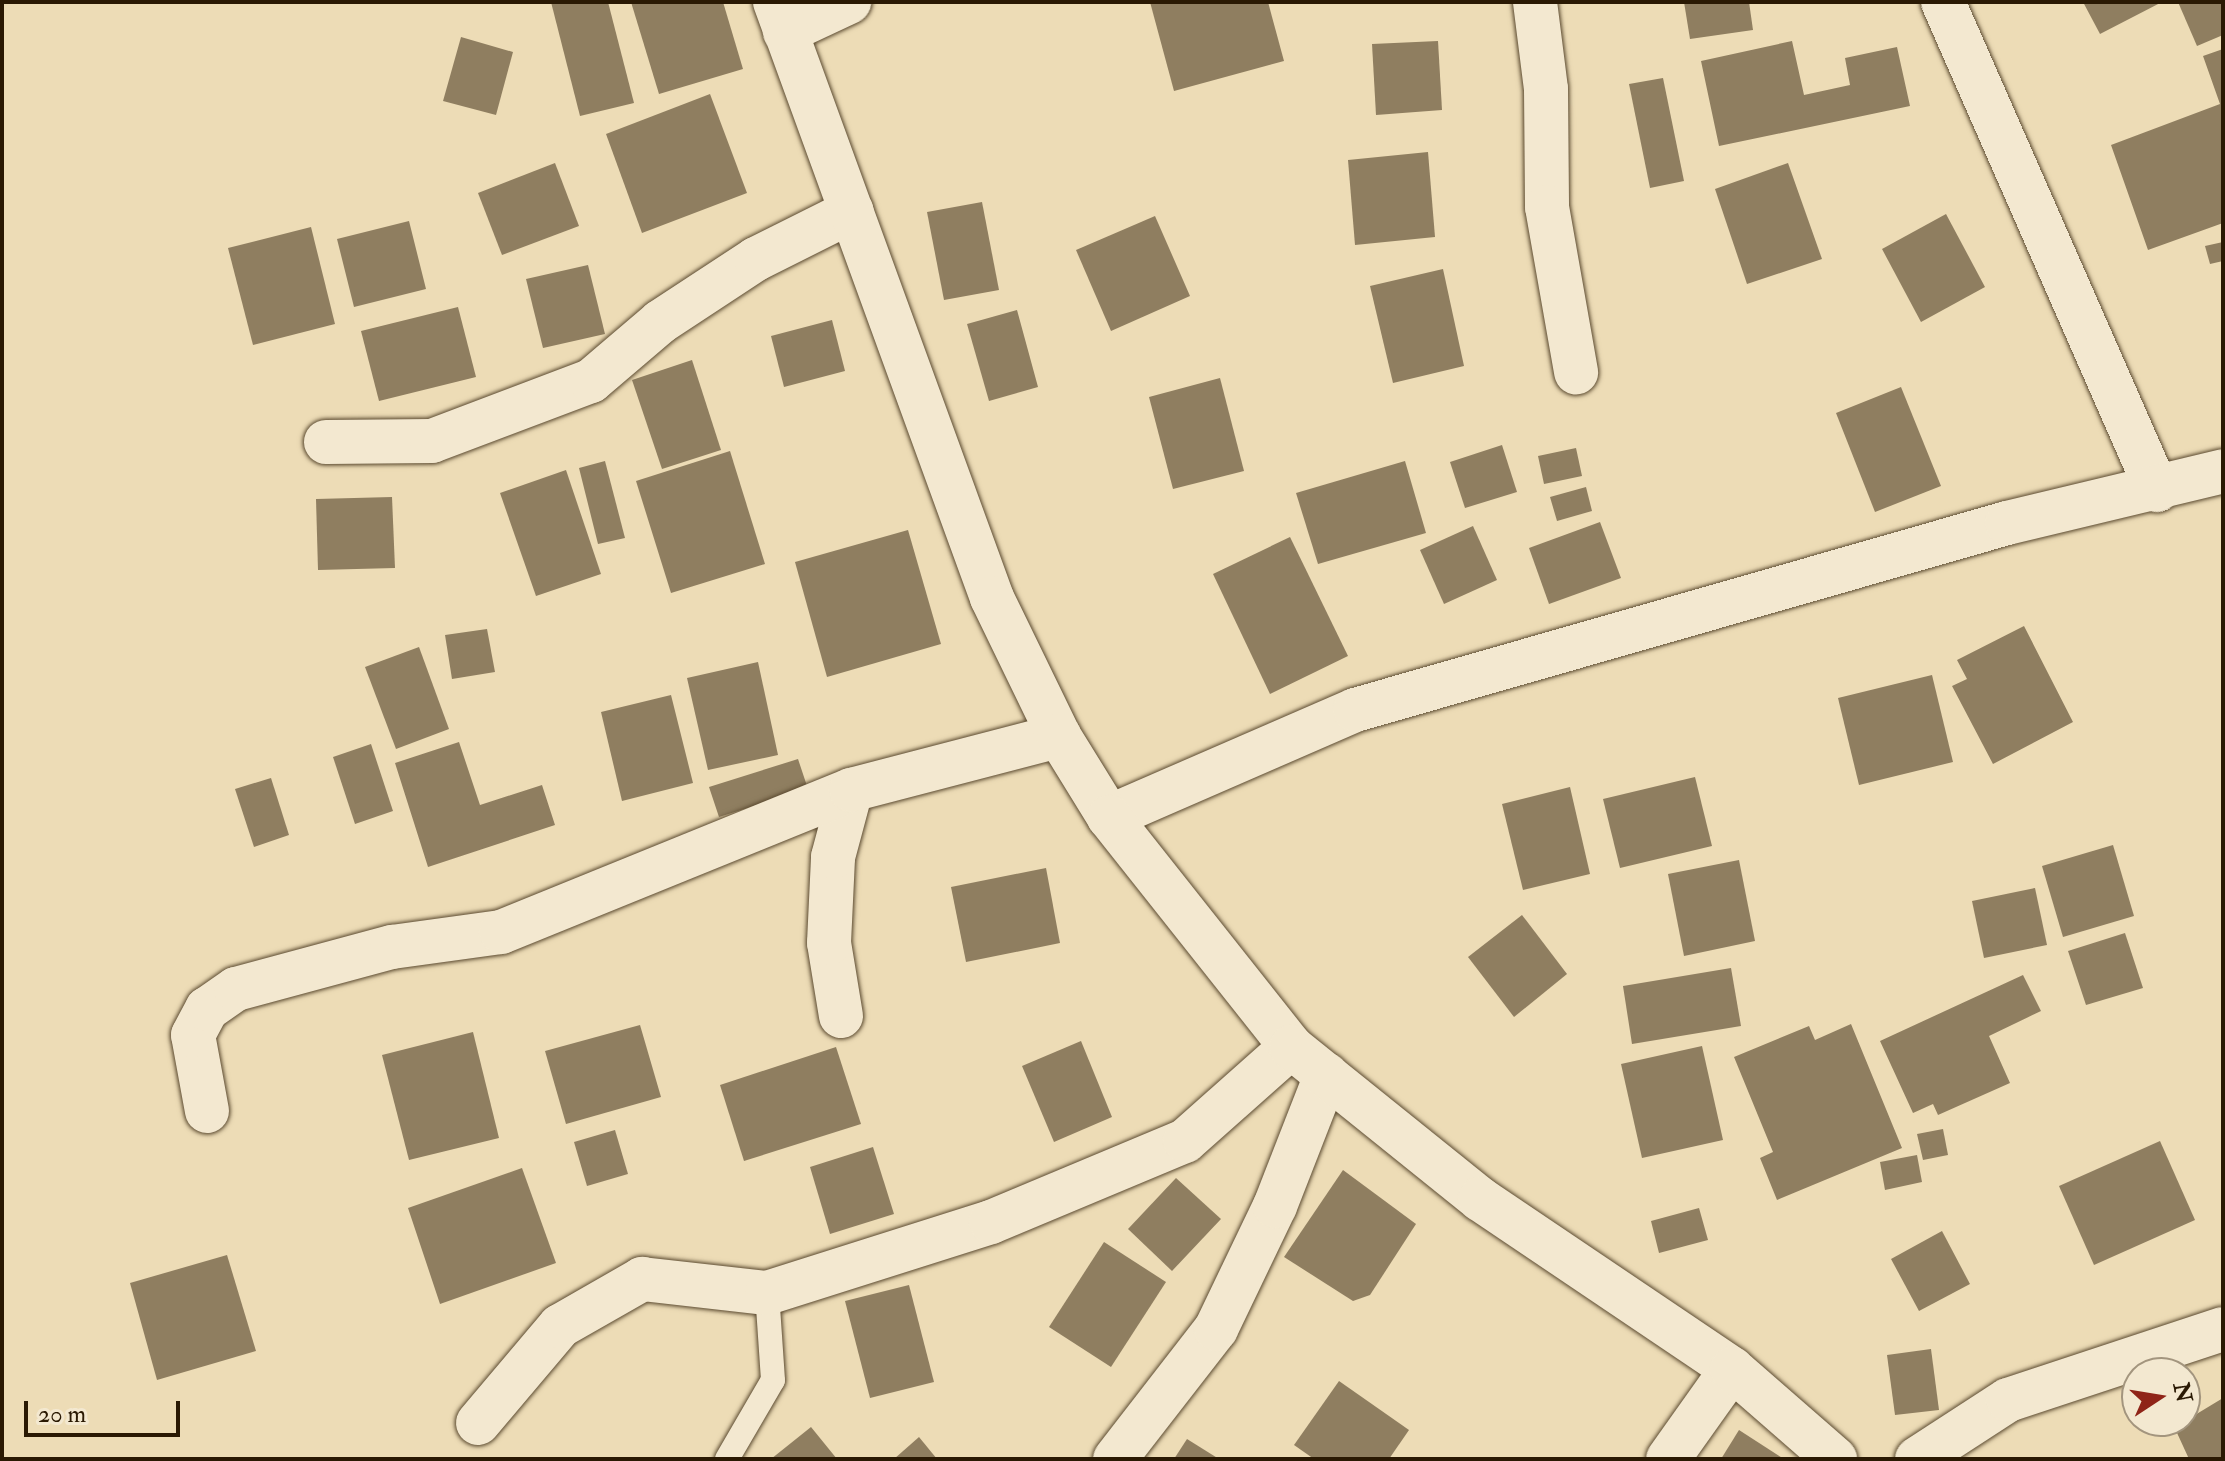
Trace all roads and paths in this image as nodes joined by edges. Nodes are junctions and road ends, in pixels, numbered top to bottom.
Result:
1 (849, 2) edge
2 (1535, 2) edge
3 (1943, 2) edge
4 (780, 17) edge
5 (852, 211) junction
6 (1576, 372) dead end
7 (326, 442) dead end
8 (2223, 471) edge
9 (2157, 490) junction
10 (1059, 736) junction
11 (851, 790) junction
12 (1109, 817) junction
13 (841, 1016) dead end
14 (1291, 1047) junction
15 (1326, 1075) junction
16 (207, 1111) dead end
17 (767, 1293) junction
18 (2223, 1329) edge
19 (1732, 1369) junction
20 (478, 1423) dead end
21 (727, 1459) edge
22 (1115, 1459) edge
23 (1668, 1459) edge
24 (1835, 1459) edge
25 (1917, 1459) edge

1 - 4 street
2 - 6 street
3 - 9 street
4 - 5 street
5 - 7 street
5 - 10 street
8 - 9 street
9 - 12 street
10 - 11 street
10 - 12 street
11 - 13 street
11 - 16 street
12 - 14 street
14 - 15 street
14 - 17 street
15 - 19 street
15 - 22 street
17 - 20 street
17 - 21 lane
18 - 25 street
19 - 23 street
19 - 24 street

